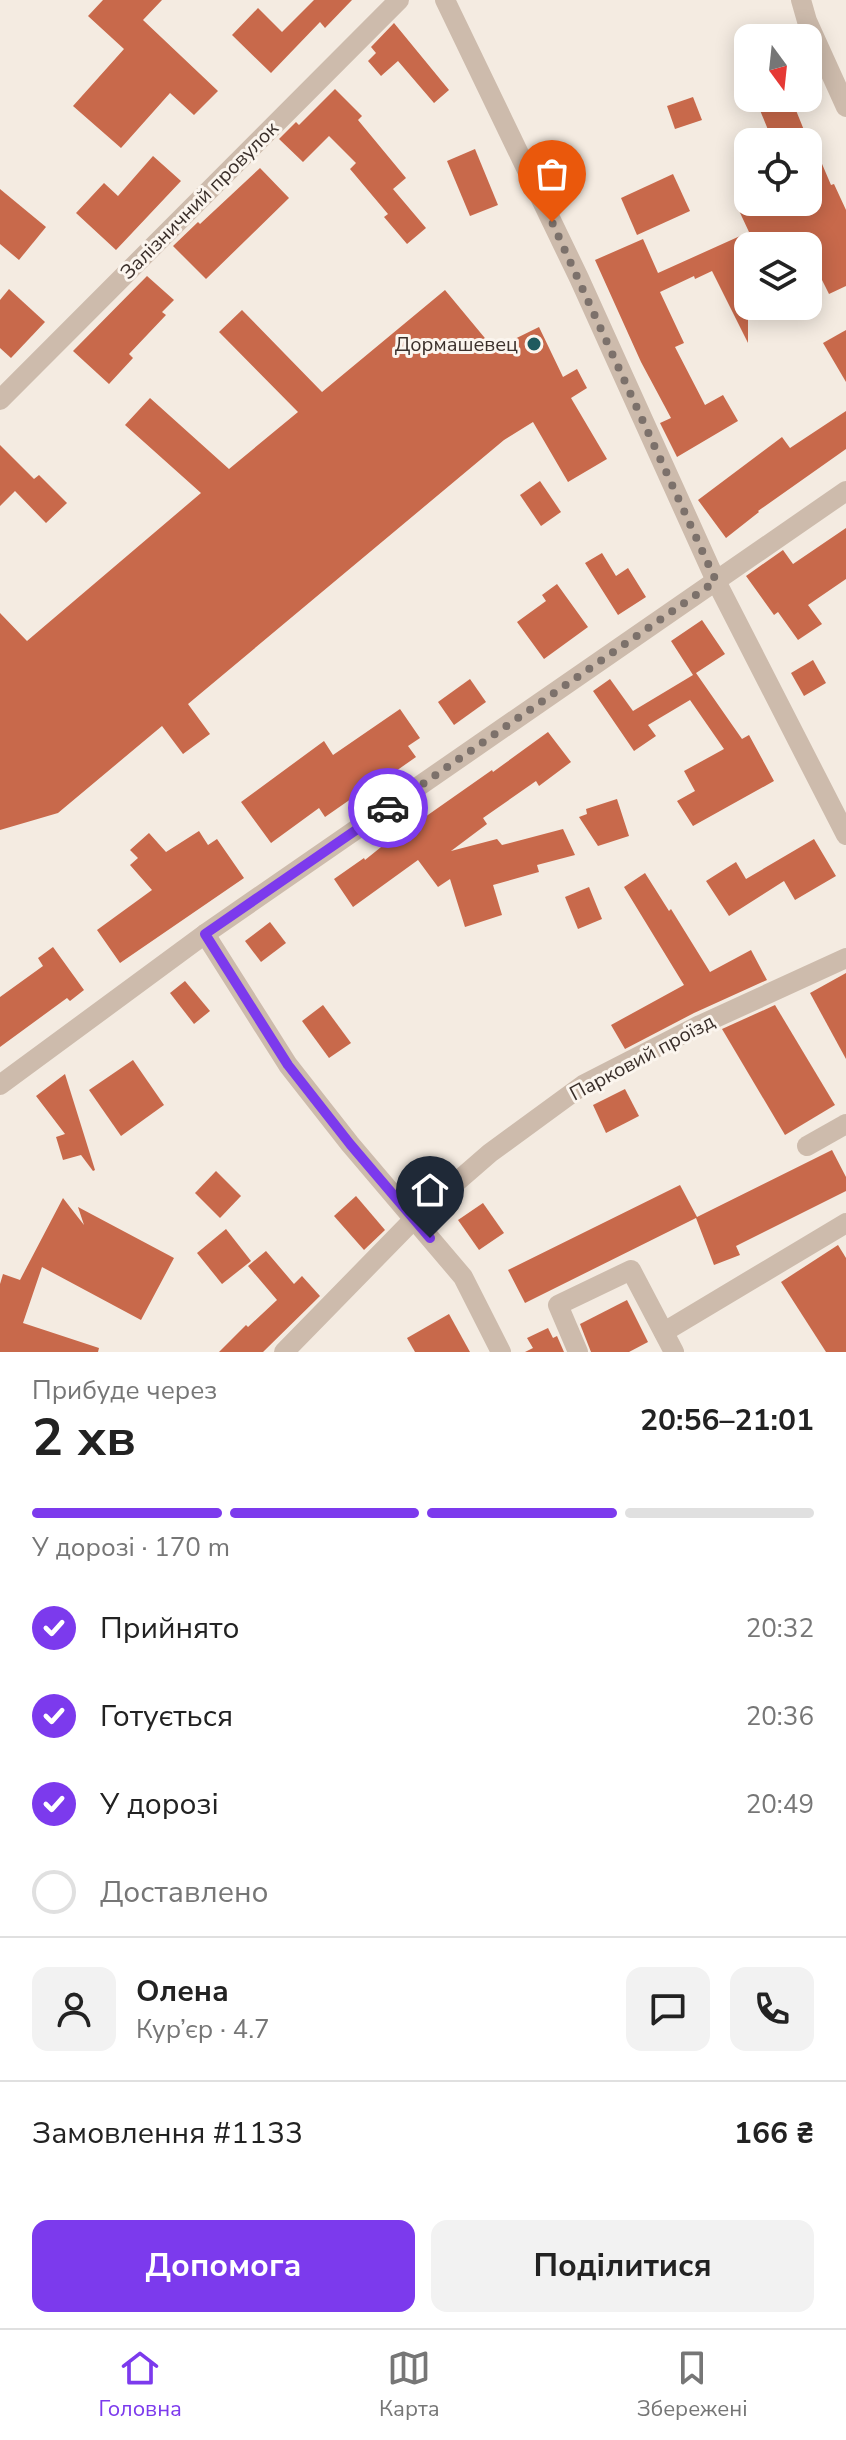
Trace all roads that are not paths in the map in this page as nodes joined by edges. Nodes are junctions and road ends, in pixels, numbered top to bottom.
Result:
1 (399, 0) edge
2 (445, 0) edge
3 (801, 0) edge
4 (846, 107) edge
5 (0, 400) edge
6 (846, 491) edge
7 (716, 581) junction
8 (846, 835) edge
9 (205, 934) junction
10 (846, 958) edge
11 (0, 1085) edge
12 (846, 1124) edge
13 (807, 1146) dead end
14 (414, 1219) junction
15 (846, 1223) edge
16 (664, 1332) junction
17 (284, 1352) edge
18 (501, 1352) edge
19 (578, 1352) edge
20 (674, 1352) edge

1 - 5 street, Залізничний провулок
2 - 7 street
3 - 4 street
6 - 7 street
7 - 8 street
7 - 9 street
9 - 11 street
9 - 14 street
10 - 14 street, Парковий проїзд
12 - 13 street
14 - 17 street, Парковий проїзд
14 - 18 street
15 - 16 street
16 - 19 street
16 - 20 street

